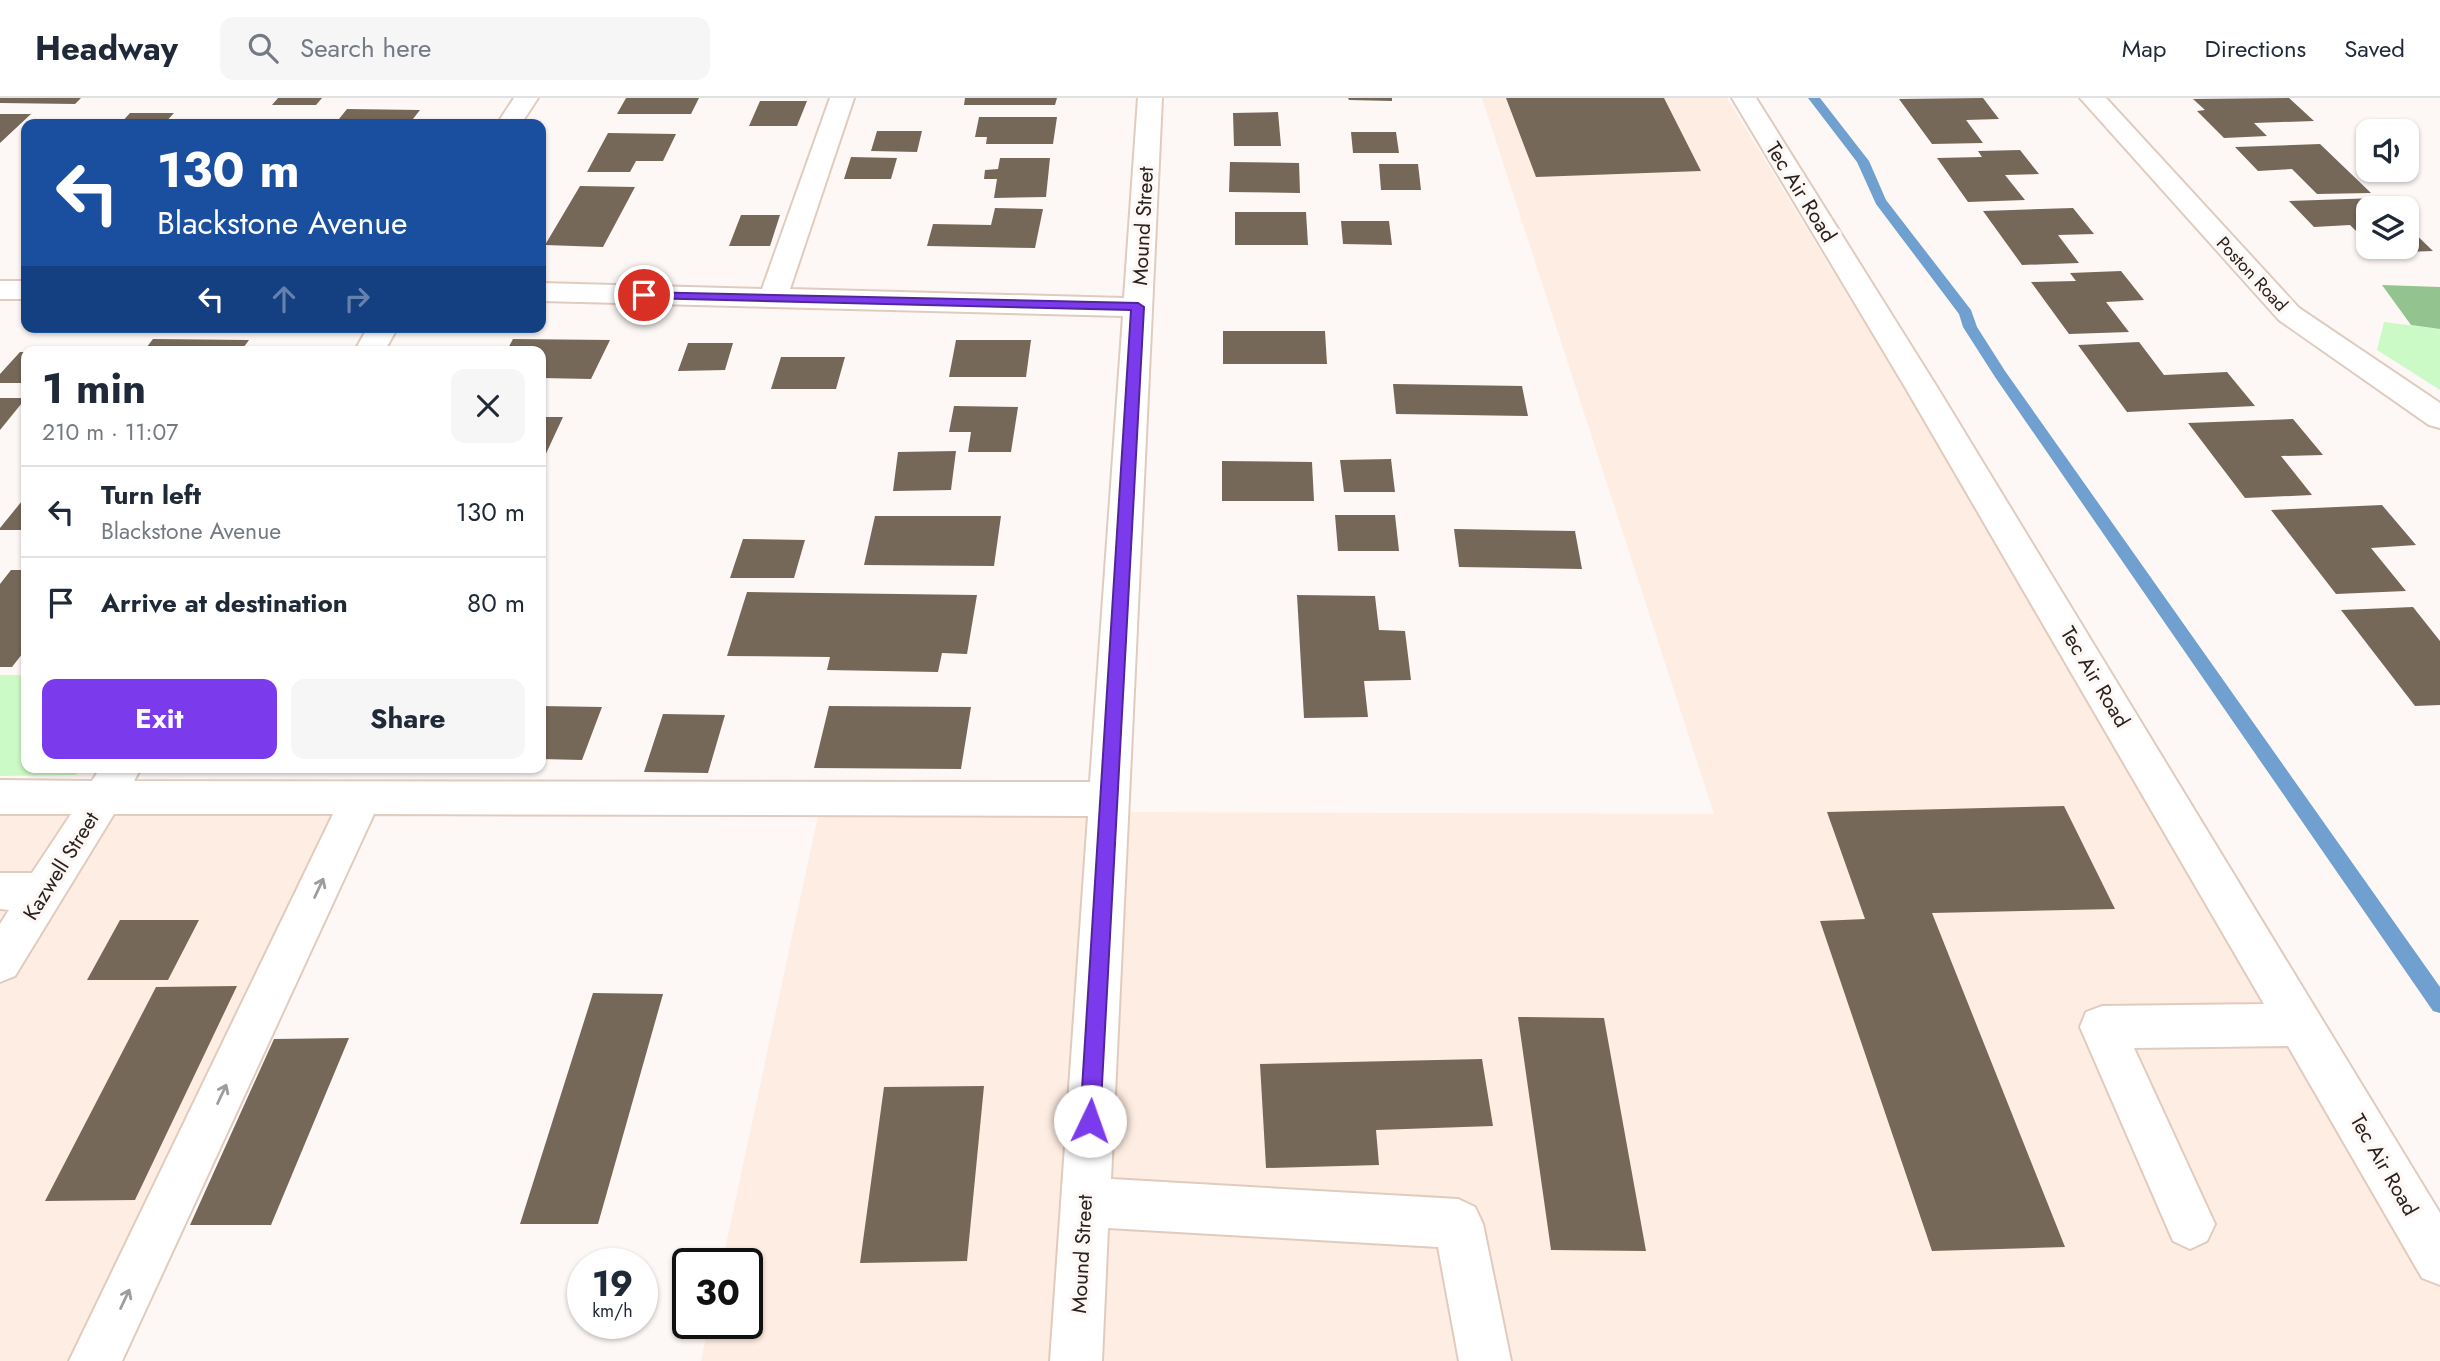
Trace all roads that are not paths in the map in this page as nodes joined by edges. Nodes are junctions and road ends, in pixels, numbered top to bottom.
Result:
1 (526, 98) edge
2 (842, 98) edge
3 (1150, 98) edge
4 (1744, 98) edge
5 (2092, 98) edge
6 (512, 119) edge
7 (0, 290) edge
8 (21, 290) edge
9 (546, 292) edge
10 (773, 298) junction
11 (1138, 307) junction
12 (2440, 418) edge
13 (113, 782) edge
14 (362, 796) junction
15 (0, 797) edge
16 (1109, 799) junction
17 (0, 891) edge
18 (46, 892) junction
19 (0, 962) edge
20 (2301, 1025) junction
21 (1085, 1202) junction
22 (2190, 1224) dead end
23 (2440, 1260) edge
24 (96, 1361) edge
25 (1076, 1361) edge
26 (1485, 1361) edge

1 - 6 street
2 - 10 street
3 - 11 street, Mound Street
4 - 20 street, Tec Air Road
5 - 12 street, Poston Road
7 - 8 street
9 - 10 street
10 - 11 street
11 - 16 street, Mound Street
13 - 14 street
13 - 15 street
13 - 18 street, Kazwell Street
14 - 16 street
24 -> 14 street
16 - 21 street, Mound Street
17 - 18 street
18 - 19 street, Kazwell Street
20 - 22 street
20 - 23 street, Tec Air Road
21 - 25 street, Mound Street
21 - 26 street

